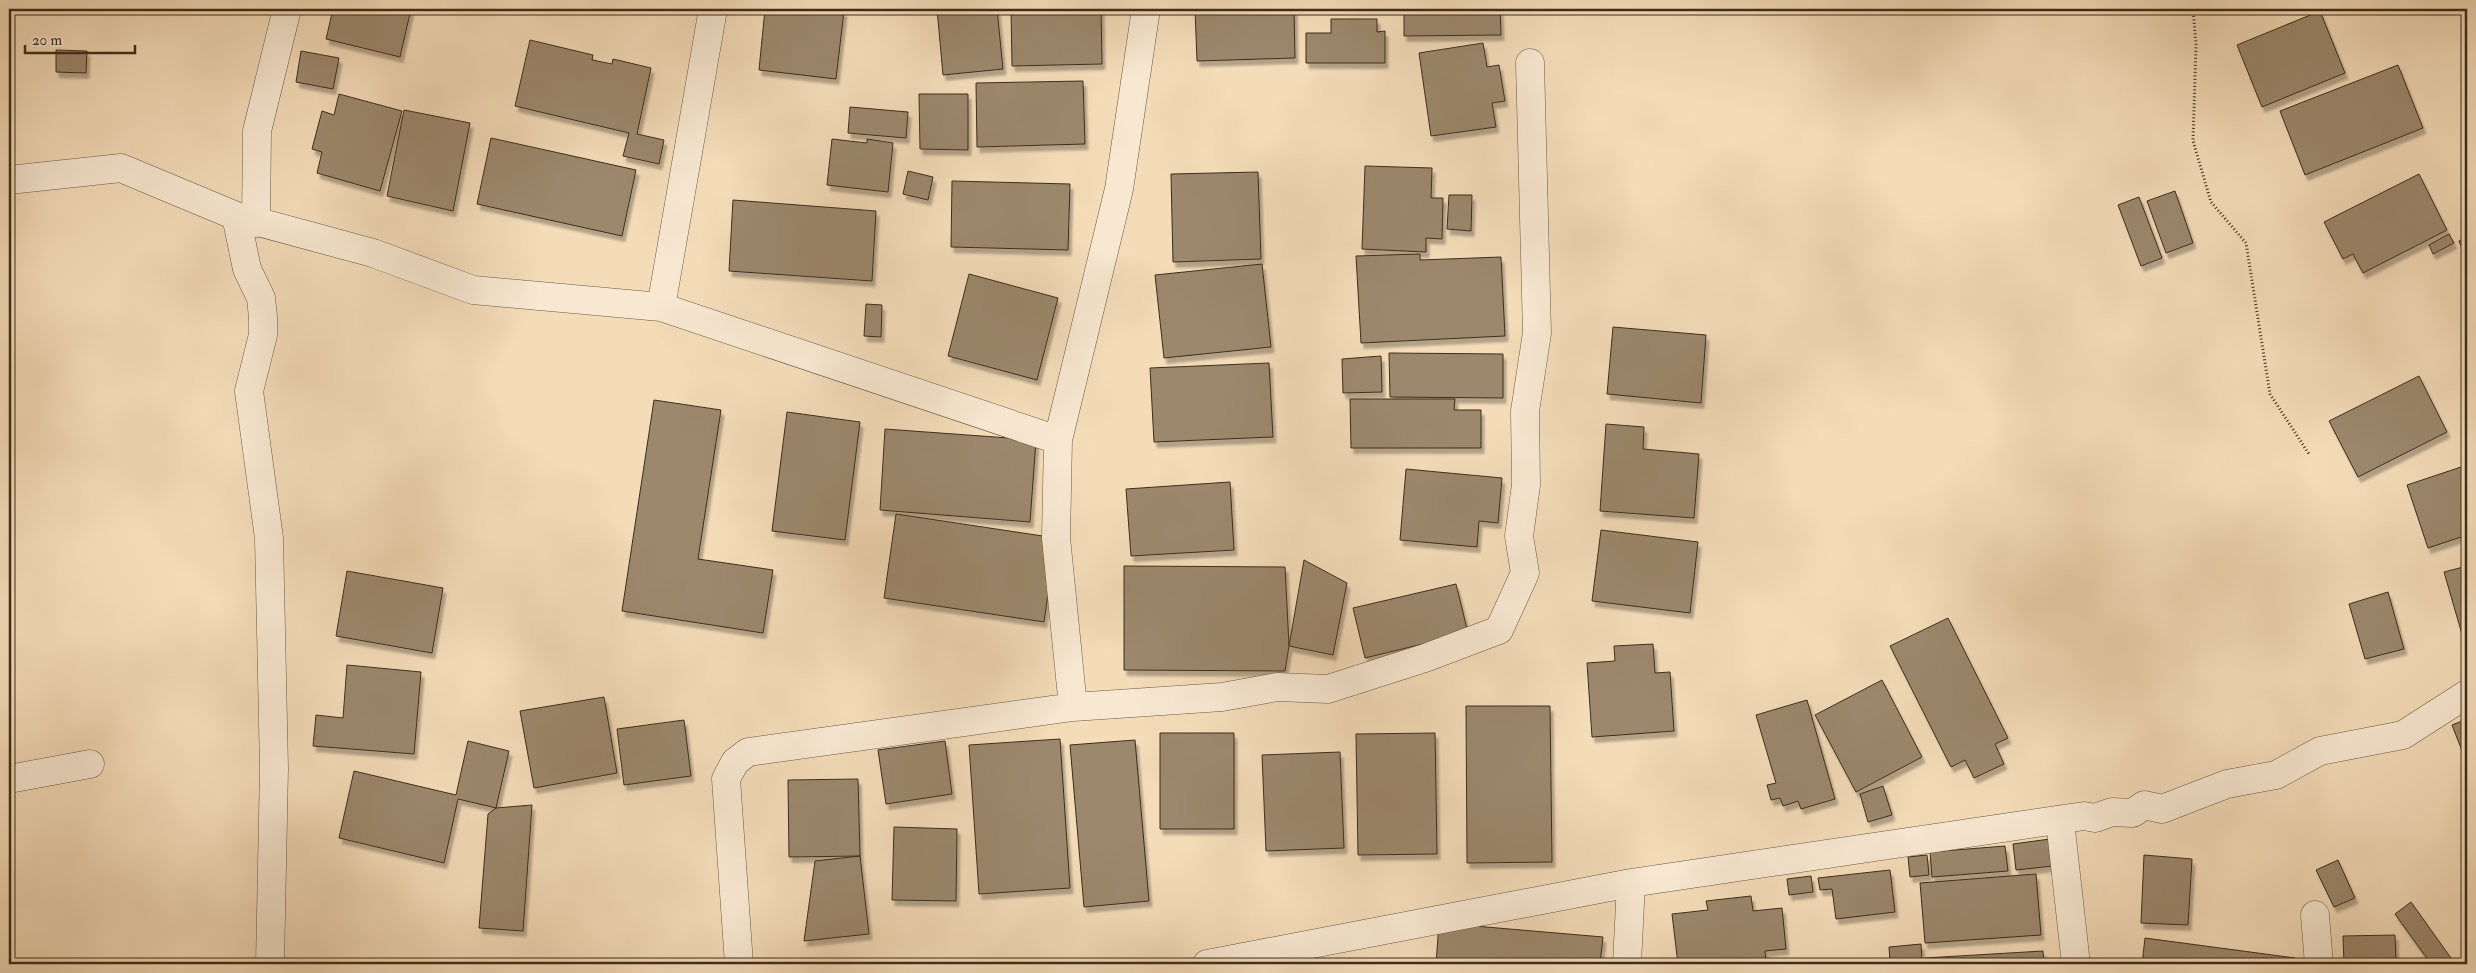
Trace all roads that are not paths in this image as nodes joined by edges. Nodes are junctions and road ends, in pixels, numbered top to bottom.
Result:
1 (287, 9) edge
2 (713, 9) edge
3 (1146, 9) edge
4 (1530, 64) dead end
5 (9, 180) edge
6 (246, 219) junction
7 (660, 307) junction
8 (1058, 440) junction
9 (2467, 694) edge
10 (1073, 707) junction
11 (90, 764) dead end
12 (9, 778) edge
13 (2060, 821) junction
14 (1631, 883) junction
15 (2315, 915) dead end
16 (270, 964) edge
17 (739, 964) edge
18 (1207, 964) edge
19 (1627, 964) edge
20 (2076, 964) edge
21 (2319, 964) edge

1 - 6 street
2 - 7 street
3 - 8 street
4 - 10 street
5 - 6 street
6 - 7 street
6 - 16 street
7 - 8 street
8 - 10 street
9 - 13 street
10 - 17 street
11 - 12 street
13 - 14 street
13 - 20 street
14 - 18 street
14 - 19 street
15 - 21 street

